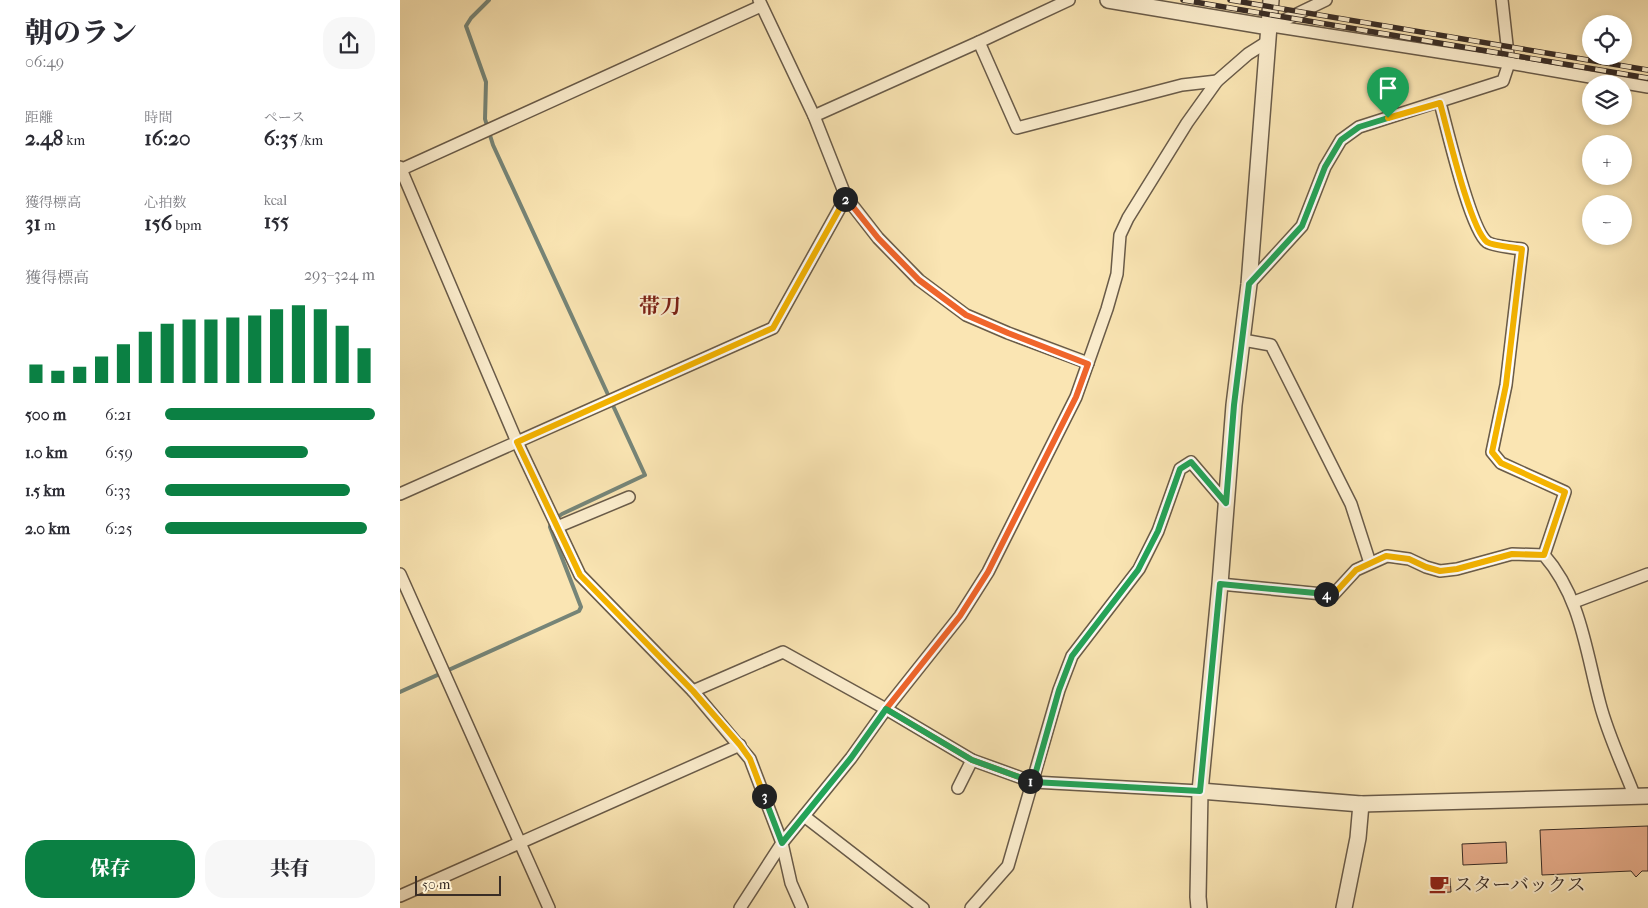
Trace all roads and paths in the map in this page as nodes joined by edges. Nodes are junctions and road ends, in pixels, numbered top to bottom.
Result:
1 (1069, 0) edge
2 (1108, 0) edge
3 (1271, 0) edge
4 (1326, 0) edge
5 (1502, 0) edge
6 (760, 3) edge
7 (1270, 32) junction
8 (979, 42) junction
9 (1509, 63) junction
10 (1217, 81) junction
11 (1648, 87) edge
12 (1440, 103) junction
13 (814, 116) junction
14 (400, 169) edge
15 (846, 198) junction
16 (1249, 284) junction
17 (1243, 340) junction
18 (1088, 364) junction
19 (517, 442) junction
20 (400, 494) edge
21 (629, 497) dead end
22 (1226, 503) junction
23 (557, 527) junction
24 (1544, 555) junction
25 (1370, 564) junction
26 (400, 574) edge
27 (1648, 574) edge
28 (1220, 584) junction
29 (1574, 602) junction
30 (693, 691) junction
31 (886, 709) junction
32 (740, 745) junction
33 (972, 760) junction
34 (1033, 782) junction
35 (958, 788) dead end
36 (1200, 791) junction
37 (1641, 796) edge
38 (1361, 804) junction
39 (804, 816) junction
40 (521, 843) junction
41 (782, 843) junction
42 (400, 896) edge
43 (549, 908) edge
44 (740, 908) edge
45 (802, 908) edge
46 (923, 908) edge
47 (971, 908) edge
48 (1199, 908) edge
49 (1344, 908) edge

1 - 8 street
2 - 7 street
3 - 7 street
4 - 7 street
5 - 9 street
6 - 13 street
6 - 14 street
7 - 9 street
7 - 10 street
7 - 16 street
8 - 10 street
8 - 13 street
9 - 11 street
9 - 12 street
10 - 18 street
12 - 16 street
12 - 24 street
13 - 15 street
14 - 19 street
15 - 18 street
15 - 19 street
16 - 17 street
17 - 22 street
17 - 25 street
18 - 31 street
19 - 20 street
19 - 23 street
21 - 23 street
22 - 28 street
22 - 34 street
23 - 30 street
24 - 25 street
24 - 29 street
25 - 28 street
26 - 40 street
27 - 29 street
28 - 36 street
29 - 37 street
30 - 31 street
30 - 32 street
31 - 33 street
31 - 39 street
32 - 40 street
32 - 41 street
33 - 34 street
33 - 35 street
34 - 36 street
34 - 47 street
36 - 38 street
36 - 48 street
37 - 38 street
38 - 49 street
39 - 41 street
39 - 46 street
40 - 42 street
40 - 43 street
41 - 44 street
41 - 45 street

